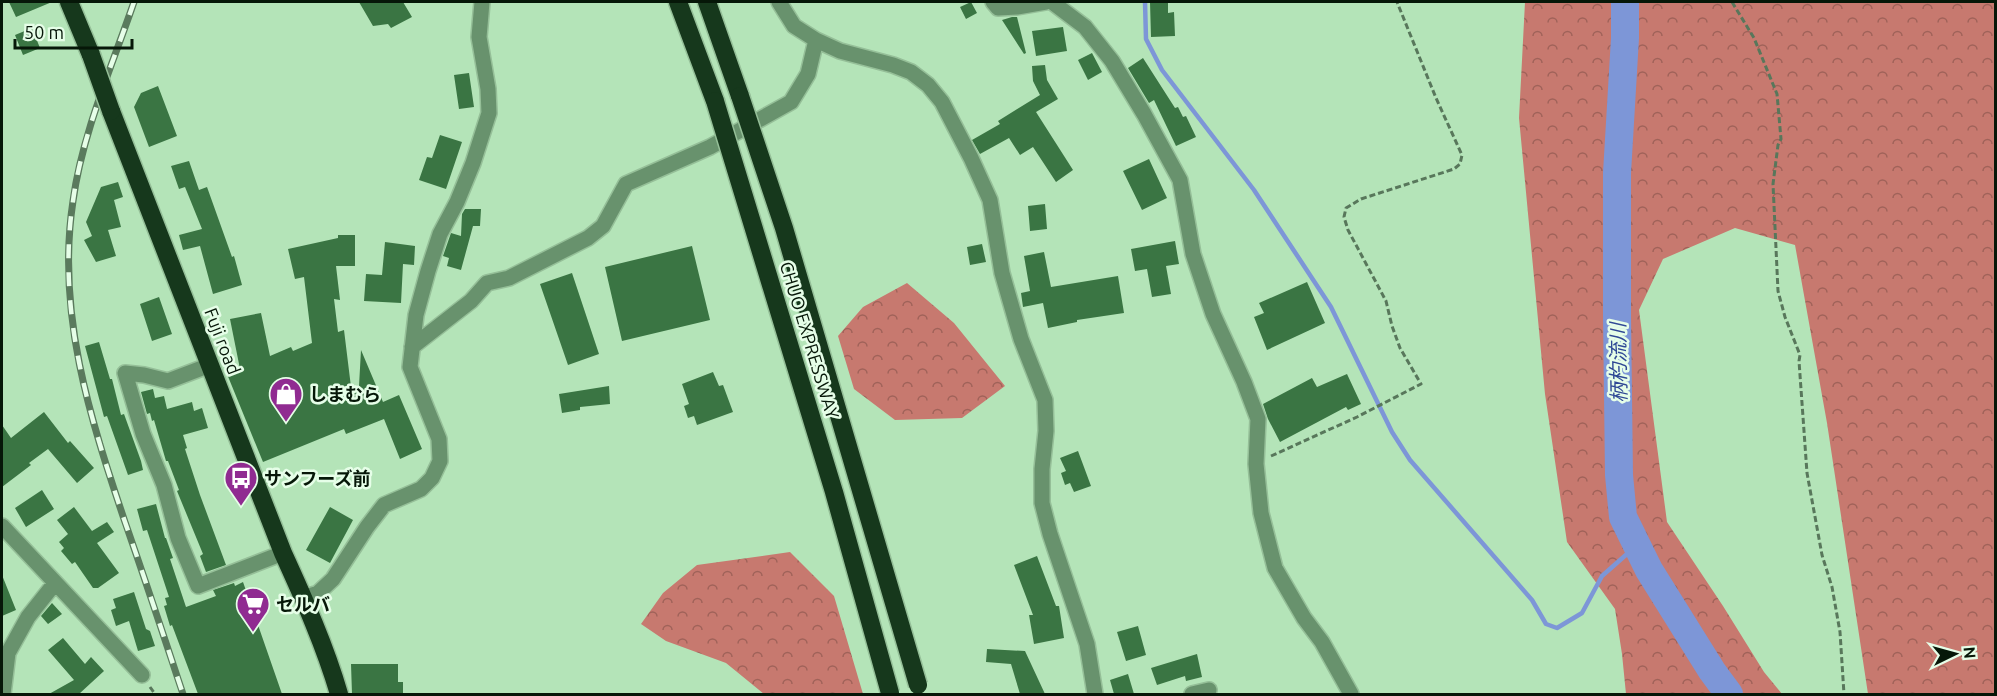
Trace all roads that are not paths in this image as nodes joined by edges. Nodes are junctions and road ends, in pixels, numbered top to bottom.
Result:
1 (69, 2) edge
2 (482, 2) edge
3 (678, 2) edge
4 (707, 2) edge
5 (779, 2) edge
6 (993, 2) edge
7 (1046, 2) edge
8 (1052, 2) edge
9 (816, 40) junction
10 (412, 347) junction
11 (210, 365) junction
12 (2, 526) edge
13 (283, 553) junction
14 (55, 583) junction
15 (303, 598) junction
16 (142, 675) dead end
17 (919, 690) edge
18 (1209, 690) dead end
19 (3, 694) edge
20 (339, 694) edge
21 (891, 694) edge
22 (1095, 694) edge
23 (1192, 694) edge
24 (1351, 694) edge

1 - 11 highway, Fuji road, bridge
2 - 10 street
3 - 21 highway, CHUO EXPRESSWAY, bridge
4 - 17 highway, CHUO EXPRESSWAY, bridge
5 - 9 street
6 - 7 street
8 - 24 street
9 - 10 street
9 - 22 street
10 - 15 street
11 - 13 highway, Fuji road
11 - 13 street
12 - 14 street
13 - 15 highway, Fuji road
14 - 16 street
14 - 19 street
15 - 20 highway, Fuji road
18 - 23 street

